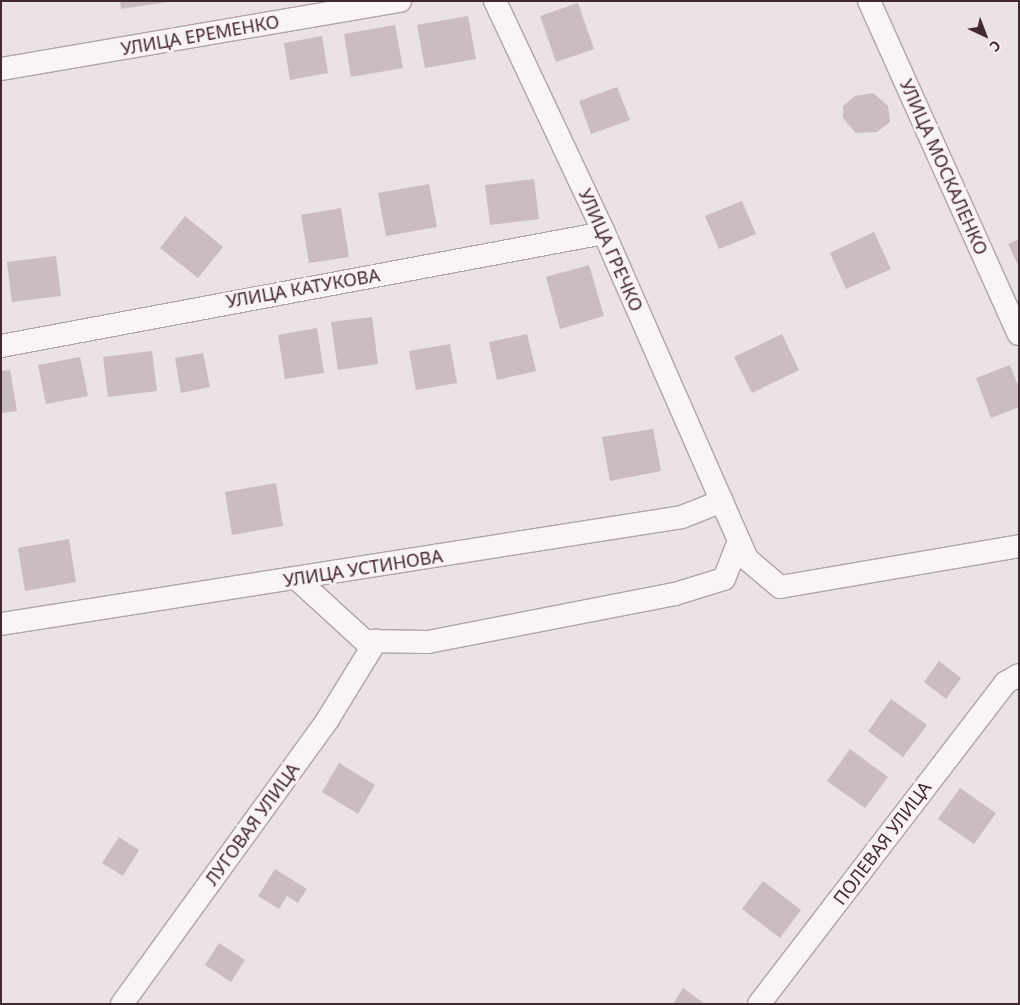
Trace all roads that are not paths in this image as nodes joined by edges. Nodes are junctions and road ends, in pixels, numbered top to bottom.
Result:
1 (400, 1) edge
2 (495, 1) edge
3 (869, 1) edge
4 (1, 69) edge
5 (604, 233) junction
6 (1019, 334) edge
7 (1, 346) edge
8 (722, 501) junction
9 (740, 541) junction
10 (1019, 546) edge
11 (297, 579) junction
12 (1, 624) edge
13 (376, 641) junction
14 (1012, 679) edge
15 (122, 1004) edge
16 (759, 1004) edge

1 - 4 street, УЛИЦА ЕРЕМЕНКО
2 - 5 street, УЛИЦА ГРЕЧКО
3 - 6 street, УЛИЦА МОСКАЛЕНКО
5 - 7 street, УЛИЦА КАТУКОВА
5 - 8 street, УЛИЦА ГРЕЧКО
8 - 9 street, УЛИЦА ГРЕЧКО
8 - 11 street, УЛИЦА УСТИНОВА
9 - 10 street, УЛИЦА ГРЕЧКО
9 - 13 street
11 - 12 street, УЛИЦА УСТИНОВА
11 - 13 street
13 - 15 street, ЛУГОВАЯ УЛИЦА
14 - 16 street, ПОЛЕВАЯ УЛИЦА

